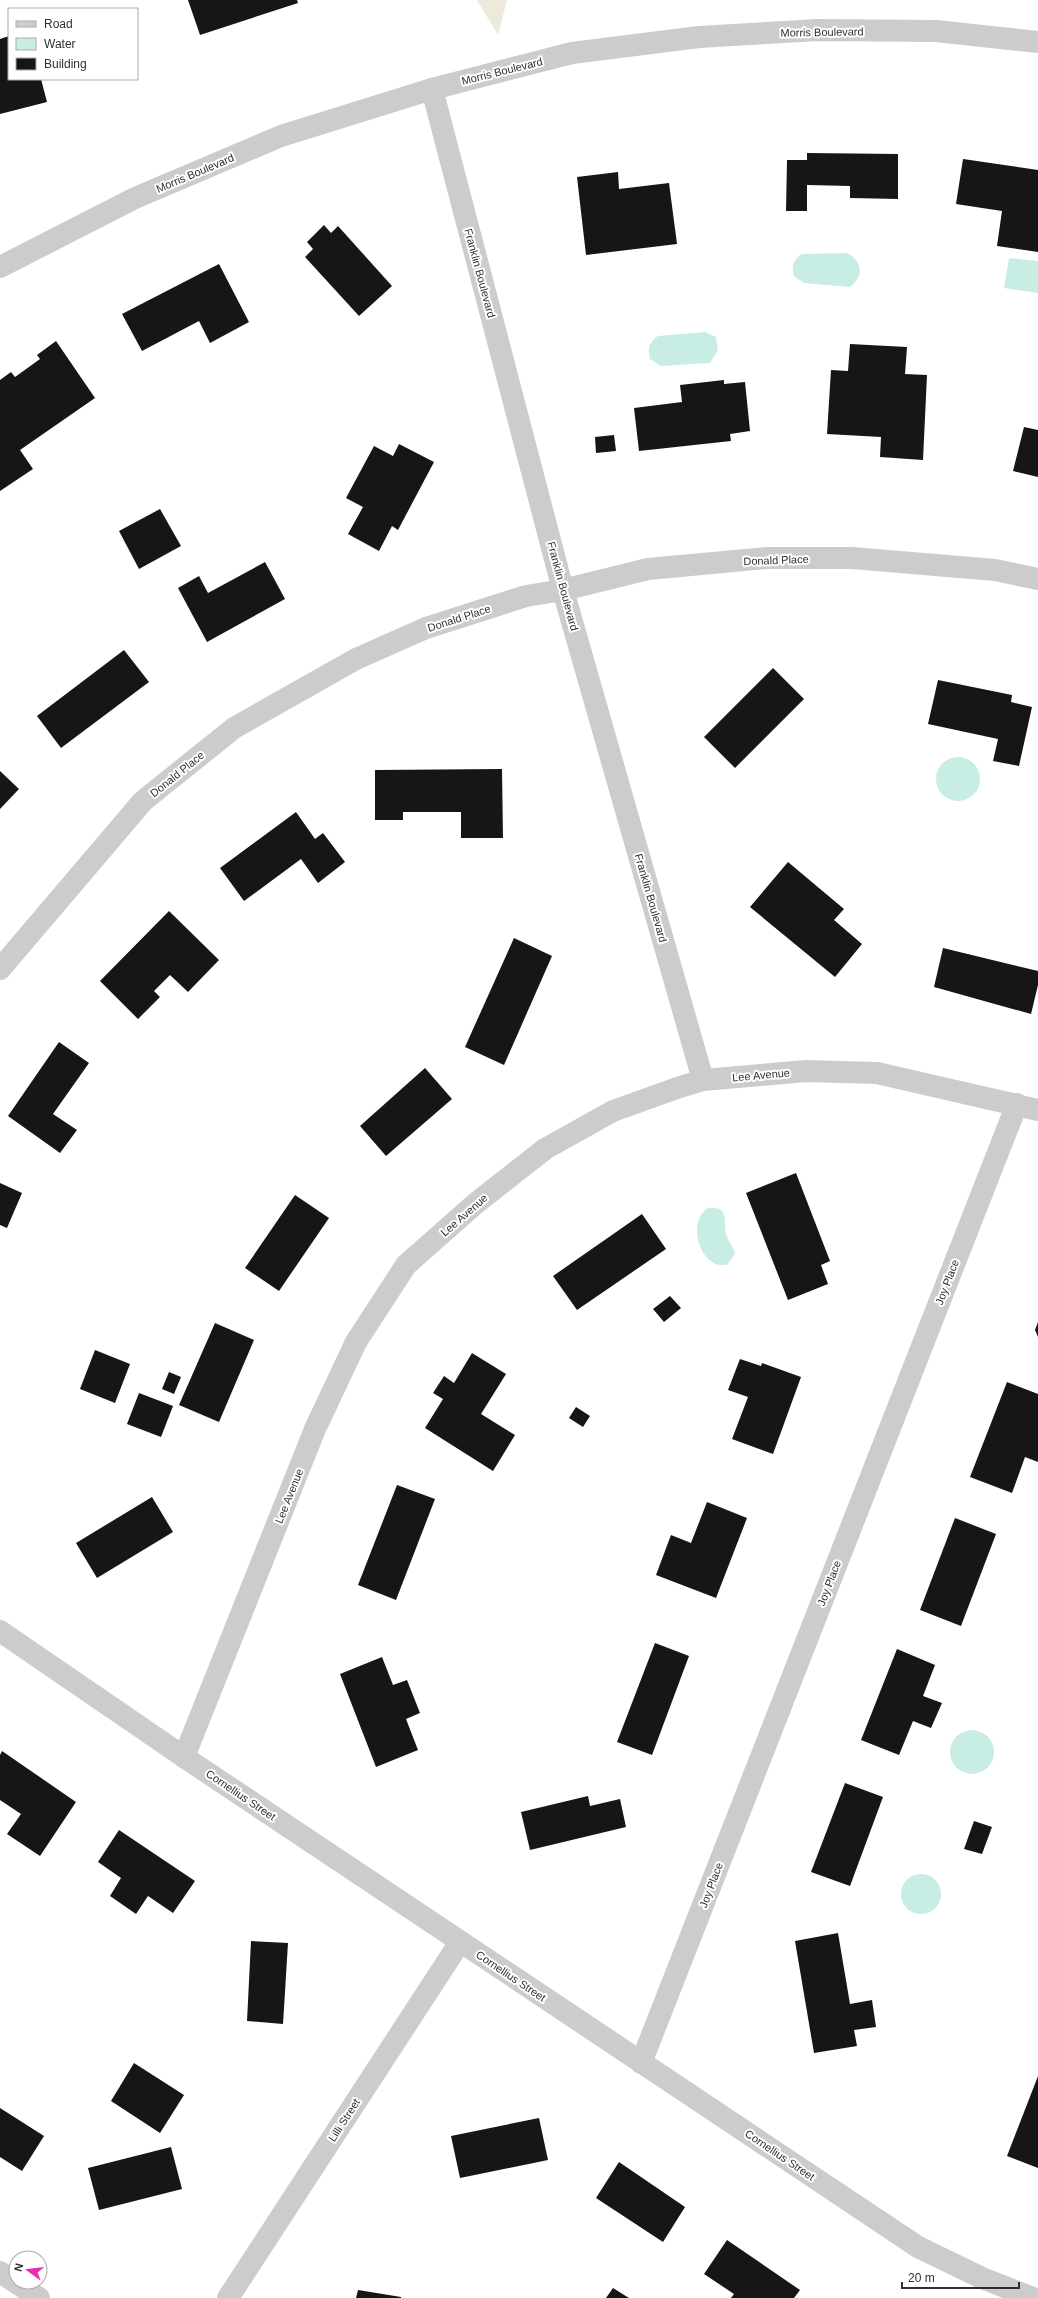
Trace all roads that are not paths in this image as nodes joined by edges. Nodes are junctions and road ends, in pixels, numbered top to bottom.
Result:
1 (1038, 42) edge
2 (432, 89) junction
3 (0, 267) edge
4 (1038, 578) edge
5 (563, 590) junction
6 (0, 969) edge
7 (704, 1080) junction
8 (1017, 1104) junction
9 (1038, 1110) edge
10 (0, 1632) edge
11 (184, 1757) junction
12 (460, 1942) junction
13 (641, 2063) junction
14 (0, 2272) edge
15 (39, 2298) edge
16 (228, 2298) edge
17 (1033, 2298) edge

1 - 2 street, Morris Boulevard
2 - 3 street, Morris Boulevard
2 - 5 street, Franklin Boulevard
4 - 5 street, Donald Place
5 - 6 street, Donald Place
5 - 7 street, Franklin Boulevard
7 - 8 street, Lee Avenue
7 - 11 street, Lee Avenue
8 - 9 street, Lee Avenue
8 - 13 street, Joy Place
10 - 11 street, Cornellius Street
11 - 12 street, Cornellius Street
12 - 13 street, Cornellius Street
12 - 16 street, Lilli Street
13 - 17 street, Cornellius Street
14 - 15 street

